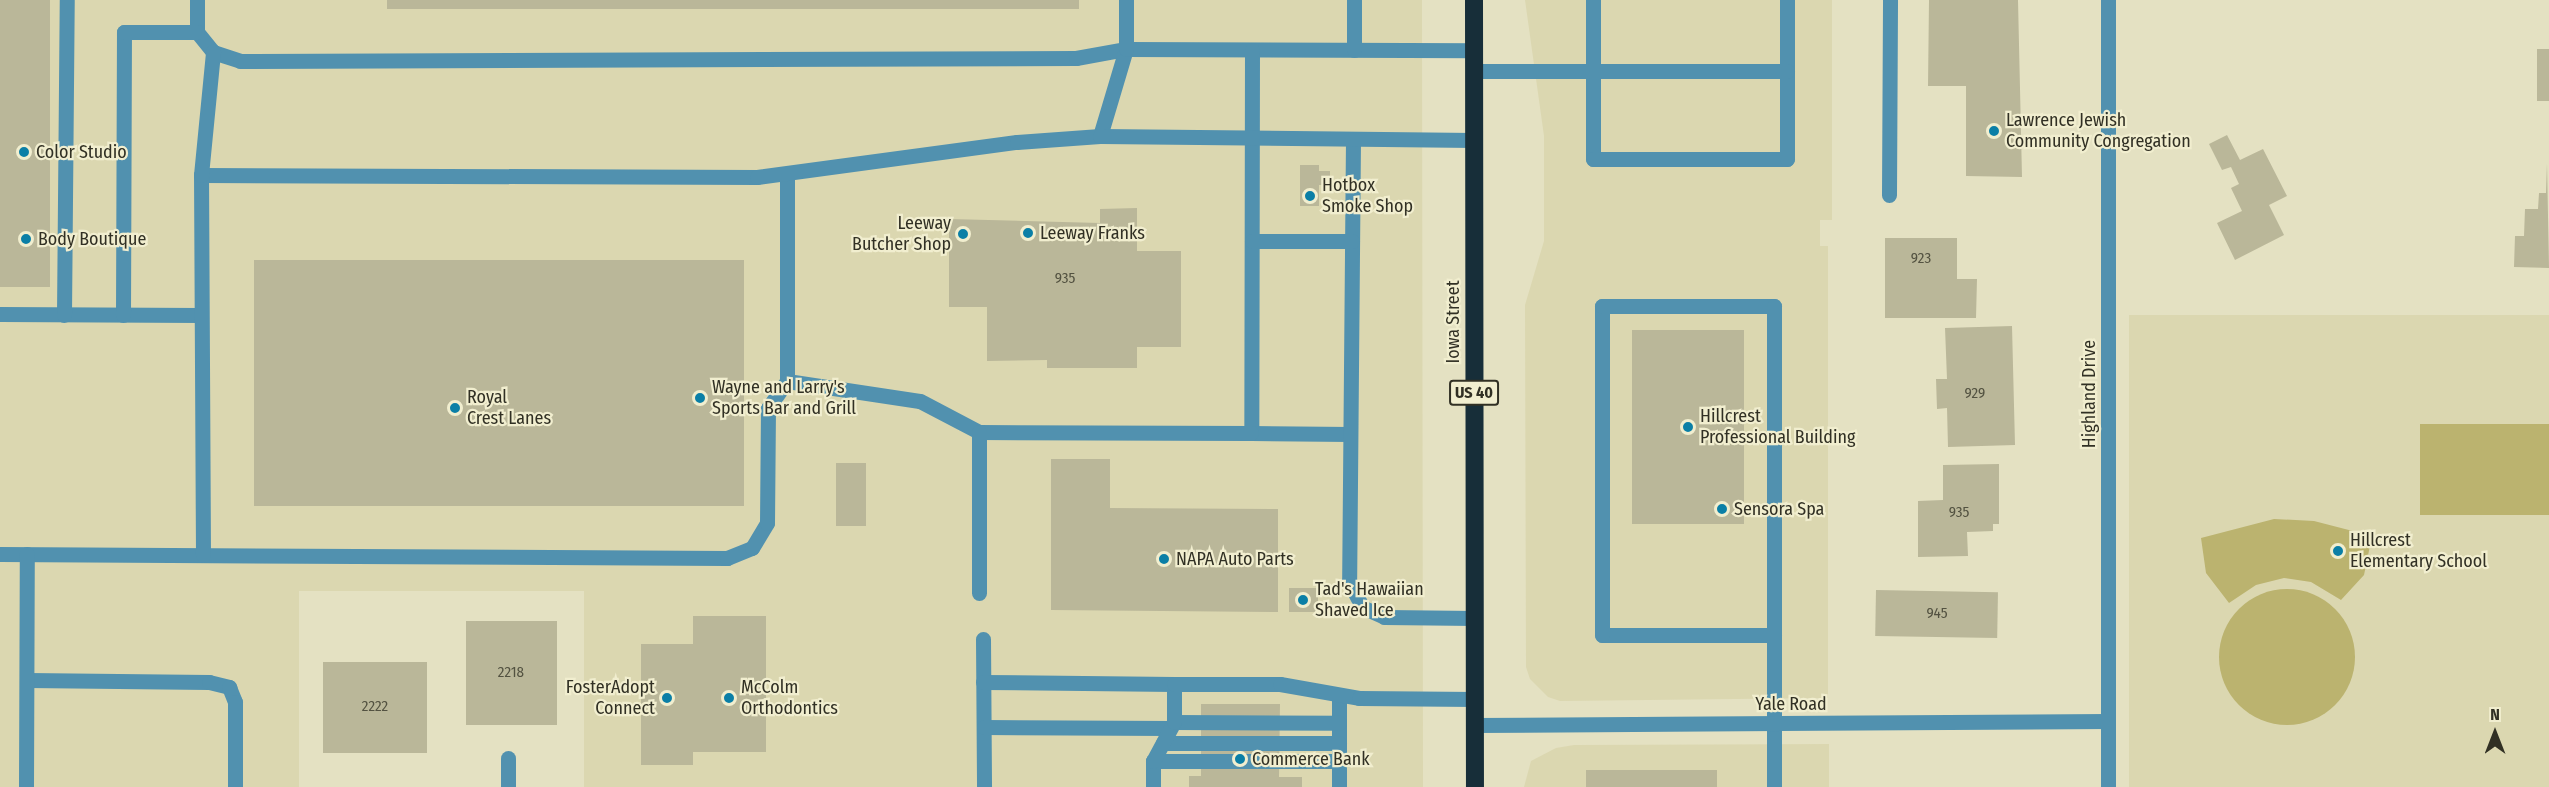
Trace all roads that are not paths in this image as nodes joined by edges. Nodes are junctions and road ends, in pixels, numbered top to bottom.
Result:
1 (67, 0) edge
2 (197, 0) edge
3 (1126, 0) edge
4 (1354, 0) edge
5 (1474, 0) edge
6 (1593, 0) edge
7 (1786, 0) edge
8 (1890, 0) edge
9 (2108, 0) edge
10 (197, 32) junction
11 (1126, 49) junction
12 (1252, 50) junction
13 (1354, 50) junction
14 (1474, 50) junction
15 (213, 52) junction
16 (1474, 71) junction
17 (1593, 71) junction
18 (1787, 71) junction
19 (1100, 136) junction
20 (1252, 138) junction
21 (1353, 139) junction
22 (1474, 140) junction
23 (787, 174) junction
24 (201, 175) junction
25 (1889, 195) dead end
26 (1252, 241) junction
27 (1352, 241) junction
28 (0, 314) edge
29 (64, 315) junction
30 (123, 315) junction
31 (201, 315) junction
32 (787, 381) junction
33 (979, 432) junction
34 (1251, 433) junction
35 (1350, 434) junction
36 (0, 554) edge
37 (27, 554) junction
38 (202, 555) junction
39 (979, 593) dead end
40 (1475, 618) junction
41 (1774, 635) junction
42 (983, 639) dead end
43 (27, 680) junction
44 (983, 682) junction
45 (1174, 684) junction
46 (1339, 695) junction
47 (1475, 699) junction
48 (2108, 721) junction
49 (1339, 723) junction
50 (1774, 723) junction
51 (1172, 725) junction
52 (1475, 725) junction
53 (984, 727) junction
54 (1163, 743) junction
55 (1339, 743) junction
56 (508, 758) dead end
57 (1153, 761) junction
58 (1339, 762) junction
59 (26, 787) edge
60 (235, 787) edge
61 (508, 787) edge
62 (984, 787) edge
63 (1153, 787) edge
64 (1339, 787) edge
65 (1475, 787) edge
66 (1774, 787) edge
67 (2108, 787) edge

1 - 29 street
2 - 10 street
3 - 11 street
4 - 13 street
5 - 14 highway, Iowa Street / US 40
6 - 17 street
7 - 18 street
8 - 25 street
9 - 48 street, Highland Drive
10 - 15 street
10 - 30 street
11 - 12 street
11 - 15 street
11 - 19 street
12 - 13 street
12 - 20 street
13 - 14 street
14 - 16 highway, Iowa Street / US 40
15 - 24 street
16 - 17 street
16 - 22 highway, Iowa Street / US 40
17 - 18 street
17 - 18 street
19 - 20 street
19 - 23 street
20 - 21 street
20 - 26 street
21 - 22 street
21 - 27 street
22 - 40 highway, Iowa Street / US 40
23 - 24 street
23 - 32 street
24 - 31 street
26 - 27 street
26 - 34 street
27 - 35 street
28 - 29 street
29 - 30 street
30 - 31 street
31 - 38 street
32 - 33 street
32 - 38 street
33 - 34 street
33 - 39 street
34 - 35 street
35 - 40 street
36 - 37 street
37 - 38 street
37 - 43 street
40 - 47 highway, Iowa Street / US 40
41 - 41 street
41 - 50 street
42 - 44 street
43 - 59 street
43 - 60 street
44 - 45 street
44 - 53 street
45 - 46 street
45 - 51 street
46 - 47 street
46 - 49 street
47 - 52 highway, Iowa Street / US 40
48 - 50 street, Yale Road
48 - 67 street, Highland Drive
49 - 51 street
49 - 55 street
50 - 52 street, Yale Road
50 - 66 street
51 - 53 street
51 - 54 street
52 - 65 highway, Iowa Street / US 40
53 - 62 street
54 - 55 street
54 - 57 street
55 - 58 street
56 - 61 street
57 - 58 street
57 - 63 street
58 - 64 street

